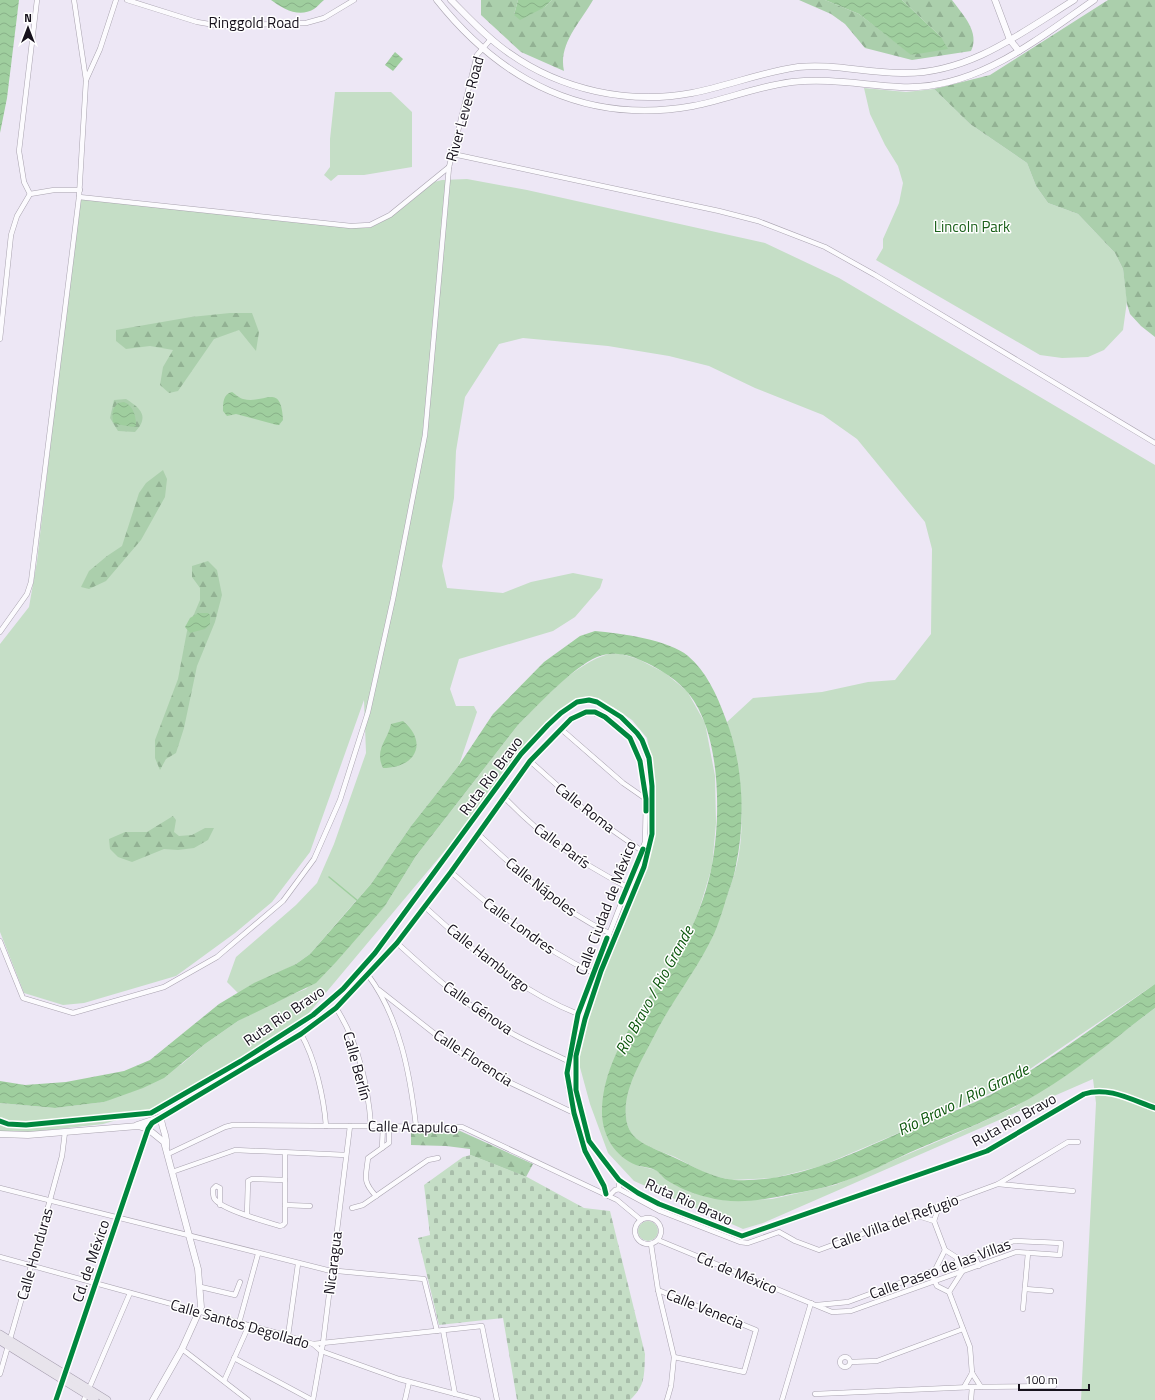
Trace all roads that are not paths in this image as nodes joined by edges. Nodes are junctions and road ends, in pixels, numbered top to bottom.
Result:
1 (37, 0) edge
2 (74, 0) edge
3 (116, 0) edge
4 (127, 0) edge
5 (354, 0) edge
6 (437, 0) edge
7 (451, 0) edge
8 (995, 0) edge
9 (1074, 0) edge
10 (1094, 0) edge
11 (491, 39) junction
12 (1010, 40) junction
13 (481, 49) junction
14 (1019, 51) junction
15 (878, 71) junction
16 (86, 80) junction
17 (877, 84) junction
18 (453, 154) junction
19 (449, 167) junction
20 (80, 190) junction
21 (30, 194) junction
22 (79, 197) junction
23 (0, 339) edge
24 (1155, 443) edge
25 (0, 632) edge
26 (561, 729) junction
27 (530, 761) junction
28 (504, 797) junction
29 (646, 799) junction
30 (478, 834) junction
31 (642, 851) junction
32 (451, 872) junction
33 (627, 887) junction
34 (424, 907) junction
35 (609, 933) junction
36 (0, 941) edge
37 (397, 943) junction
38 (593, 973) junction
39 (368, 975) junction
40 (379, 990) junction
41 (336, 1008) junction
42 (578, 1014) junction
43 (301, 1034) junction
44 (568, 1061) junction
45 (574, 1113) junction
46 (161, 1117) junction
47 (131, 1126) junction
48 (326, 1126) junction
49 (350, 1126) junction
50 (370, 1126) junction
51 (382, 1126) junction
52 (389, 1126) junction
53 (416, 1126) junction
54 (148, 1129) junction
55 (65, 1132) junction
56 (0, 1134) edge
57 (1078, 1142) dead end
58 (166, 1147) junction
59 (382, 1148) junction
60 (285, 1152) junction
61 (168, 1154) junction
62 (346, 1155) junction
63 (438, 1158) dead end
64 (172, 1172) junction
65 (285, 1180) junction
66 (620, 1180) dead end
67 (998, 1184) junction
68 (0, 1188) edge
69 (619, 1189) junction
70 (1073, 1191) dead end
71 (607, 1195) junction
72 (376, 1196) junction
73 (50, 1200) junction
74 (220, 1205) dead end
75 (285, 1205) junction
76 (310, 1206) dead end
77 (940, 1206) junction
78 (352, 1208) dead end
79 (247, 1215) junction
80 (915, 1215) junction
81 (118, 1218) junction
82 (641, 1220) junction
83 (934, 1221) junction
84 (189, 1237) junction
85 (658, 1240) junction
86 (651, 1244) junction
87 (945, 1250) junction
88 (1028, 1253) junction
89 (258, 1254) junction
90 (974, 1255) junction
91 (0, 1257) edge
92 (958, 1262) junction
93 (298, 1264) junction
94 (32, 1266) junction
95 (979, 1266) junction
96 (934, 1270) junction
97 (332, 1271) junction
98 (962, 1272) junction
99 (912, 1278) junction
100 (240, 1282) dead end
101 (935, 1282) junction
102 (96, 1284) junction
103 (201, 1287) junction
104 (916, 1288) junction
105 (1025, 1289) junction
106 (658, 1290) junction
107 (1051, 1291) dead end
108 (949, 1292) junction
109 (130, 1293) junction
110 (848, 1302) junction
111 (811, 1303) junction
112 (817, 1305) junction
113 (1023, 1309) dead end
114 (851, 1311) junction
115 (200, 1312) junction
116 (239, 1323) junction
117 (249, 1325) junction
118 (963, 1329) junction
119 (440, 1331) junction
120 (0, 1334) edge
121 (288, 1336) junction
122 (0, 1341) edge
123 (10, 1343) junction
124 (323, 1343) junction
125 (313, 1344) junction
126 (182, 1349) junction
127 (321, 1351) junction
128 (234, 1358) junction
129 (674, 1358) junction
130 (850, 1362) dead end
131 (972, 1373) junction
132 (0, 1374) edge
133 (64, 1376) junction
134 (224, 1381) junction
135 (410, 1382) junction
136 (1054, 1386) dead end
137 (964, 1387) junction
138 (972, 1387) junction
139 (981, 1387) junction
140 (87, 1394) edge
141 (455, 1394) junction
142 (816, 1394) dead end
143 (472, 1399) edge
144 (56, 1400) edge
145 (96, 1400) edge
146 (107, 1400) edge
147 (153, 1400) edge
148 (248, 1400) edge
149 (313, 1400) edge
150 (405, 1400) edge
151 (478, 1400) edge
152 (497, 1400) edge
153 (666, 1400) edge
154 (782, 1400) edge
155 (972, 1400) edge

1 - 21 street
2 - 16 street
3 - 16 street
4 - 5 street, Ringgold Road
6 - 13 main road
7 - 11 main road
8 - 12 main road
9 - 12 main road
10 - 14 main road
11 - 13 street, River Levee Road
11 - 15 main road
12 - 14 main road
12 - 15 main road
13 - 17 main road
13 - 18 street, River Levee Road
14 - 17 main road
15 - 17 main road
16 - 20 street
18 - 19 street, River Levee Road
18 - 24 street
19 - 22 street
19 - 36 street, River Levee Road
20 - 21 street
20 - 22 street
21 - 23 street
22 - 25 street
26 - 27 street, Calle Ciudad de México
26 - 29 street
26 - 29 street, Calle Ciudad de México
27 - 28 street, Calle Ciudad de México
27 - 31 street, Calle Roma
28 - 30 street, Calle Ciudad de México
28 - 33 street, Calle París
29 - 31 street, Calle Ciudad de México
30 - 32 street, Calle Ciudad de México
30 - 35 street, Calle Nápoles
31 - 33 street, Calle Ciudad de México
32 - 34 street, Calle Ciudad de México
32 - 38 street, Calle Londres
33 - 35 street, Calle Ciudad de México
34 - 37 street, Calle Ciudad de México
34 - 42 street, Calle Hamburgo
35 - 38 street, Calle Ciudad de México
37 - 39 street, Calle Ciudad de México
37 - 44 street, Calle Génova
38 - 42 street, Calle Ciudad de México
39 - 40 street
39 - 41 street, Calle Ciudad de México
40 - 45 street, Calle Florencia
40 - 53 street
41 - 43 street, Calle Ciudad de México
41 - 50 street, Calle Berlín
42 - 44 street, Calle Ciudad de México
43 - 46 street, Calle Ciudad de México
43 - 48 street
44 - 45 street, Calle Ciudad de México
45 - 71 street, Calle Ciudad de México
46 - 47 main road
46 - 54 street, Calle Ciudad de México
46 - 58 main road
47 - 54 main road
47 - 55 main road
48 - 49 street, Calle Acapulco
48 - 61 street, Calle Acapulco
49 - 50 street, Calle Acapulco
49 - 62 street, Nicaragua
50 - 51 street, Calle Acapulco
51 - 52 street, Calle Acapulco
51 - 59 street
52 - 53 street, Calle Acapulco
52 - 59 street
53 - 71 street, Calle Acapulco
54 - 58 main road
54 - 81 street, Cd. de México
55 - 56 main road
55 - 73 street, Calle Honduras
57 - 67 street, Calle Villa del Refugio
58 - 61 main road
59 - 72 street
60 - 62 street
60 - 64 street
60 - 65 street
61 - 64 main road
62 - 97 street, Nicaragua
63 - 72 street
64 - 84 main road
65 - 75 street
65 - 79 street
66 - 69 street
67 - 70 street
67 - 77 street, Calle Villa del Refugio
68 - 73 street
69 - 71 street
69 - 80 street, Calle Villa del Refugio
71 - 82 street, Calle Acapulco
72 - 78 street
73 - 81 street
73 - 94 street, Calle Honduras
74 - 79 street
75 - 76 street
75 - 79 street
77 - 80 street, Calle Villa del Refugio
77 - 83 street
80 - 83 street
81 - 84 street
81 - 102 street, Cd. de México
82 - 85 street
82 - 86 street
83 - 87 street
84 - 89 street
84 - 103 main road
85 - 86 street
85 - 111 street, Cd. de México
86 - 106 street
87 - 92 street
87 - 96 street
88 - 90 street, Calle Paseo de las Villas
88 - 95 street, Calle Paseo de las Villas
88 - 105 street
89 - 93 street
89 - 116 street
90 - 92 street, Calle Paseo de las Villas
90 - 95 street
91 - 94 street, Calle Santos Degollado
92 - 96 street, Calle Paseo de las Villas
92 - 98 street
93 - 97 street
93 - 121 street
94 - 102 street, Calle Santos Degollado
94 - 123 street, Calle Honduras
95 - 98 street, Calle Paseo de las Villas
96 - 99 street, Calle Paseo de las Villas
96 - 101 street
97 - 119 street
97 - 124 street, Nicaragua
98 - 101 street, Calle Paseo de las Villas
98 - 108 street
99 - 104 street
99 - 110 street, Calle Paseo de las Villas
100 - 103 street
101 - 104 street, Calle Paseo de las Villas
101 - 108 street
102 - 109 street, Calle Santos Degollado
102 - 133 street, Cd. de México
103 - 115 main road
104 - 114 street, Calle Paseo de las Villas
105 - 107 street
105 - 113 street
106 - 129 street
106 - 129 street, Calle Venecia
108 - 118 street
109 - 115 street, Calle Santos Degollado
109 - 140 street
110 - 112 street, Calle Paseo de las Villas
110 - 114 street
111 - 112 street, Cd. de México
111 - 154 street
112 - 114 street, Calle Paseo de las Villas
115 - 116 street, Calle Santos Degollado
115 - 126 main road
116 - 117 street, Calle Santos Degollado
117 - 121 street, Calle Santos Degollado
117 - 128 street
118 - 130 street
118 - 131 street
119 - 124 street
119 - 141 street
119 - 152 street
120 - 123 main road
121 - 125 street, Calle Santos Degollado
122 - 123 main road
123 - 132 street, Calle Honduras
123 - 133 main road
124 - 125 street
124 - 127 street, Nicaragua
125 - 127 street, Calle Santos Degollado
126 - 134 street
126 - 147 main road
127 - 135 street, Calle Santos Degollado
127 - 149 street, Nicaragua
128 - 134 street
128 - 149 street
129 - 153 street
131 - 137 street
131 - 139 street
133 - 140 main road
133 - 144 street, Cd. de México
134 - 148 street
135 - 141 street, Calle Santos Degollado
135 - 150 street
136 - 139 street
137 - 138 street
137 - 142 street
138 - 139 street
138 - 155 street
140 - 145 main road
140 - 146 main road
141 - 143 street, Calle Santos Degollado
143 - 151 street, Calle Santos Degollado

